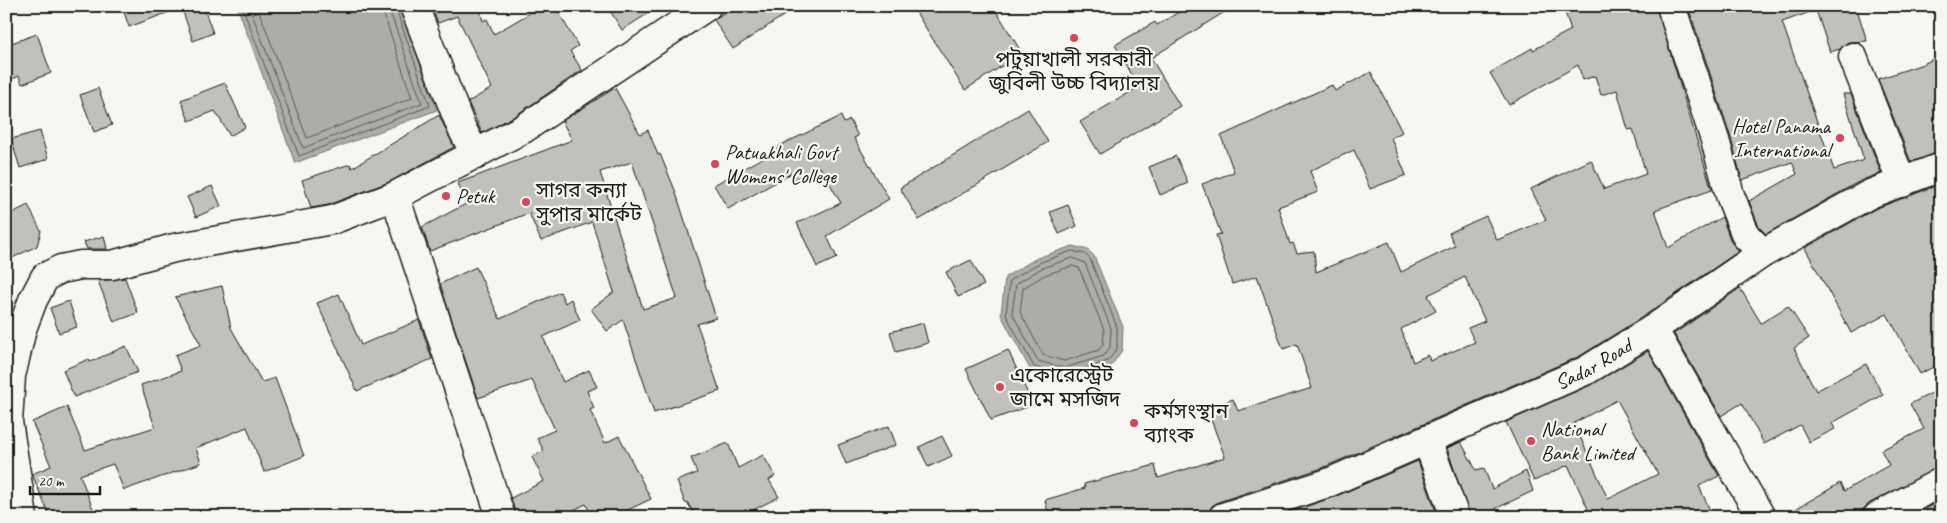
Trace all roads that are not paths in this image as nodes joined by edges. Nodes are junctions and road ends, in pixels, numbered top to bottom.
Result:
1 (414, 6) edge
2 (707, 6) edge
3 (1671, 6) edge
4 (1853, 57) dead end
5 (476, 155) junction
6 (1941, 167) edge
7 (1902, 183) junction
8 (395, 196) junction
9 (1763, 253) junction
10 (1653, 329) junction
11 (1427, 440) junction
12 (1941, 482) edge
13 (1281, 508) edge
14 (24, 517) edge
15 (501, 517) edge
16 (1223, 517) edge
17 (1455, 517) edge
18 (1761, 517) edge
19 (1876, 517) edge

1 - 5 street
2 - 5 street
3 - 9 street
4 - 7 street
5 - 8 street
6 - 7 street, Sadar Road
7 - 9 street, Sadar Road
8 - 14 street
8 - 15 street
9 - 10 street, Sadar Road
10 - 11 street, Sadar Road
10 - 18 street
11 - 13 street, Sadar Road
11 - 17 street
12 - 19 street
13 - 16 street, Sadar Road

